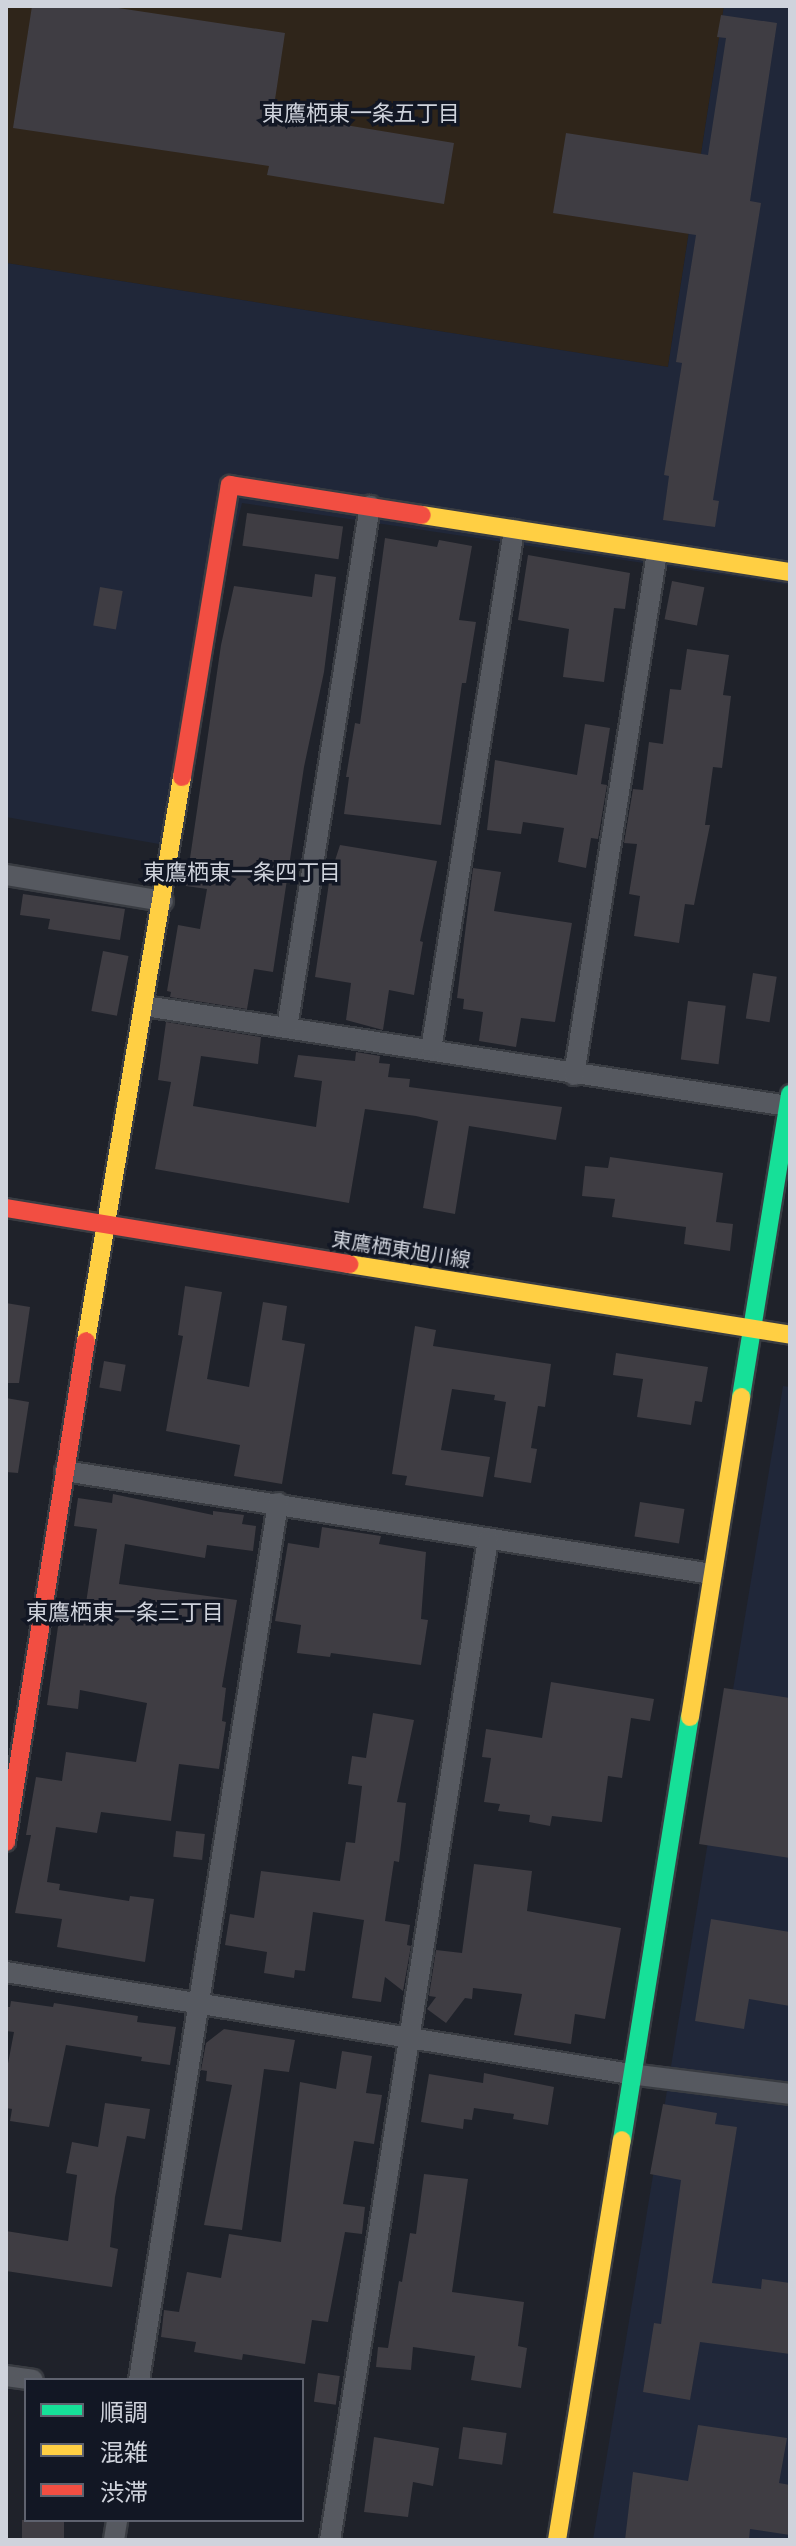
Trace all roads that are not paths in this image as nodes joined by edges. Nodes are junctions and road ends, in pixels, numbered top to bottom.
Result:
1 (370, 506) junction
2 (514, 530) junction
3 (657, 553) junction
4 (790, 572) edge
5 (6, 875) edge
6 (163, 901) junction
7 (145, 1006) junction
8 (287, 1028) junction
9 (431, 1050) junction
10 (574, 1075) junction
11 (789, 1100) edge
12 (6, 1208) edge
13 (104, 1226) junction
14 (752, 1329) junction
15 (790, 1335) edge
16 (65, 1471) junction
17 (278, 1503) junction
18 (488, 1539) junction
19 (712, 1574) junction
20 (7, 1829) edge
21 (6, 1972) edge
22 (201, 2003) junction
23 (408, 2040) junction
24 (630, 2074) junction
25 (790, 2094) edge
26 (139, 2378) edge
27 (330, 2540) edge
28 (557, 2540) edge

1 - 2 street
1 - 6 street
1 - 8 street
2 - 3 street
2 - 9 street
3 - 4 street
3 - 10 street
5 - 6 street
6 - 7 street
7 - 8 street
7 - 13 street
8 - 9 street
9 - 10 street
10 - 11 street
11 - 14 street
12 - 13 street, 東鷹栖東旭川線
13 - 14 street, 東鷹栖東旭川線
13 - 16 street
14 - 15 street, 東鷹栖東旭川線
14 - 19 street
16 - 17 street
16 - 20 street
17 - 18 street
17 - 22 street
18 - 19 street
18 - 23 street
19 - 24 street
21 - 22 street
22 - 23 street
22 - 26 street
23 - 24 street
23 - 27 street
24 - 25 street
24 - 28 street

